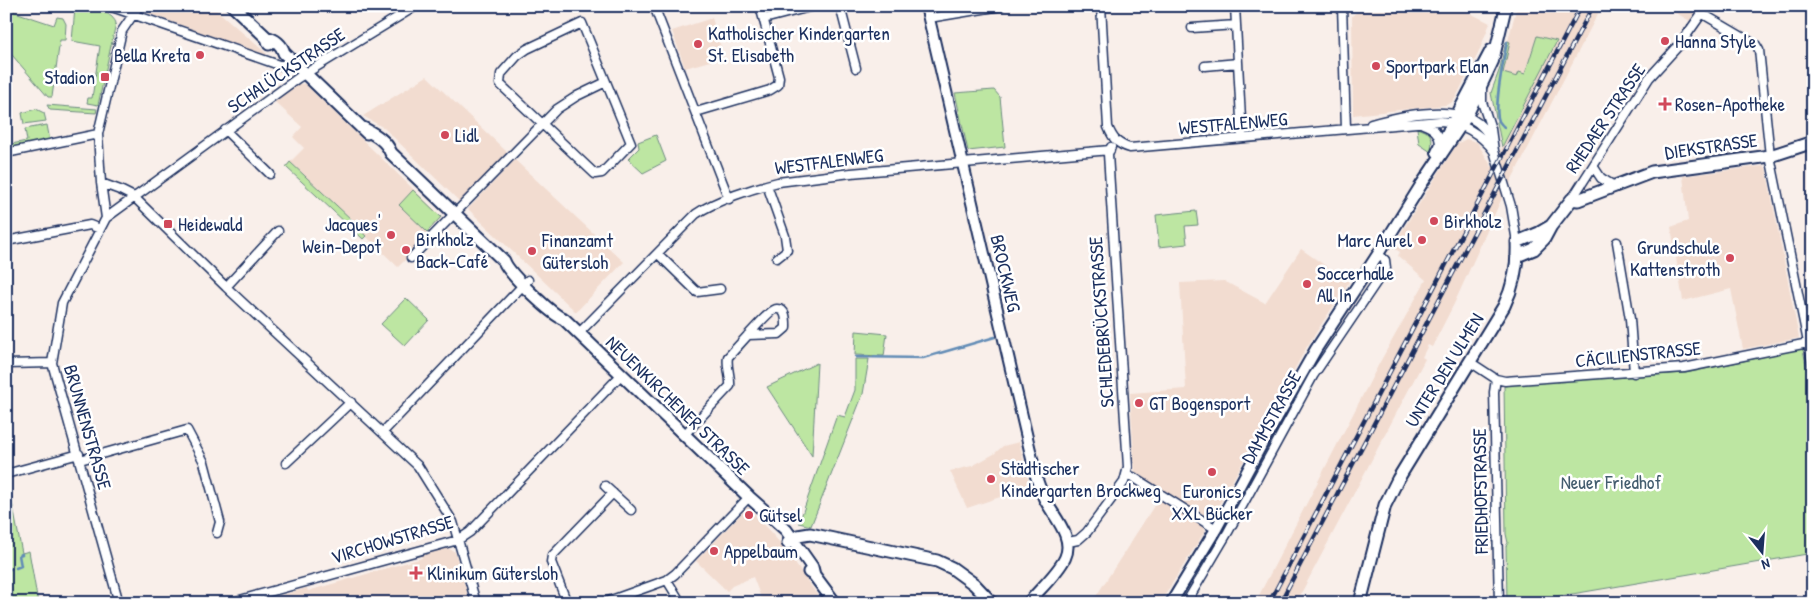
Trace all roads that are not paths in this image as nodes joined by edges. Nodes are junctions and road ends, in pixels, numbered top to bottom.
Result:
1 (108, 6) edge
2 (139, 6) edge
3 (416, 6) edge
4 (654, 6) edge
5 (760, 6) edge
6 (814, 6) edge
7 (840, 6) edge
8 (926, 6) edge
9 (1001, 6) edge
10 (1101, 6) edge
11 (1234, 6) edge
12 (1342, 6) edge
13 (1506, 6) edge
14 (236, 9) edge
15 (1705, 10) edge
16 (132, 14) junction
17 (929, 18) junction
18 (764, 19) junction
19 (1236, 25) junction
20 (1192, 28) dead end
21 (1497, 40) junction
22 (288, 57) junction
23 (1238, 63) junction
24 (1204, 66) dead end
25 (856, 68) dead end
26 (305, 74) junction
27 (606, 82) junction
28 (1482, 87) junction
29 (696, 112) junction
30 (1459, 120) junction
31 (1421, 123) junction
32 (543, 124) junction
33 (1350, 129) junction
34 (225, 130) junction
35 (98, 134) junction
36 (1242, 138) junction
37 (1492, 140) junction
38 (1116, 142) junction
39 (1813, 142) edge
40 (1440, 146) junction
41 (1110, 150) junction
42 (1494, 151) junction
43 (6, 154) edge
44 (1770, 156) junction
45 (963, 163) junction
46 (1592, 166) junction
47 (270, 174) dead end
48 (1422, 182) junction
49 (101, 183) junction
50 (767, 185) junction
51 (1614, 186) junction
52 (134, 197) junction
53 (729, 199) junction
54 (1572, 199) junction
55 (454, 214) junction
56 (106, 218) junction
57 (1550, 226) junction
58 (100, 229) junction
59 (278, 232) dead end
60 (6, 241) edge
61 (1517, 242) junction
62 (1617, 242) dead end
63 (658, 254) junction
64 (1378, 254) junction
65 (1517, 256) junction
66 (411, 258) dead end
67 (777, 258) dead end
68 (525, 282) junction
69 (226, 287) junction
70 (720, 289) dead end
71 (578, 334) junction
72 (748, 335) junction
73 (1810, 343) edge
74 (1470, 362) junction
75 (52, 363) junction
76 (6, 364) edge
77 (1813, 367) edge
78 (1634, 372) junction
79 (621, 375) junction
80 (1496, 379) junction
81 (351, 402) junction
82 (383, 432) junction
83 (684, 435) junction
84 (79, 457) junction
85 (286, 464) dead end
86 (6, 474) edge
87 (1127, 476) junction
88 (605, 486) dead end
89 (613, 493) junction
90 (749, 497) junction
91 (631, 510) dead end
92 (1216, 529) junction
93 (217, 533) dead end
94 (458, 540) junction
95 (790, 541) junction
96 (1068, 542) junction
97 (667, 580) junction
98 (994, 602) edge
99 (1173, 602) edge
100 (119, 603) edge
101 (229, 603) edge
102 (476, 603) edge
103 (567, 603) edge
104 (603, 603) edge
105 (681, 603) edge
106 (835, 603) edge
107 (1028, 603) edge
108 (1186, 603) edge
109 (1360, 603) edge
110 (1499, 603) edge

1 - 16 street
2 - 16 street
3 - 26 street, SCHALÜCKSTRASSE
4 - 29 street
5 - 18 street
6 - 18 street
7 - 25 street
8 - 17 street, BROCKWEG
9 - 17 street
10 - 38 street
11 - 19 street
12 - 33 street
13 - 21 street
14 - 22 main road, NEUENKIRCHENER STRASSE
15 - 44 street
15 - 46 street, RHEDAER STRASSE
16 - 22 street
16 - 35 street
17 - 45 street, BROCKWEG
18 - 29 street
19 - 20 street
19 - 23 street
21 - 28 street
21 - 30 street
22 - 26 main road, NEUENKIRCHENER STRASSE
23 - 24 street
23 - 36 street
26 - 34 street, SCHALÜCKSTRASSE
26 - 55 main road, NEUENKIRCHENER STRASSE
27 - 32 street
27 - 32 street
27 - 32 street
28 - 30 street
28 - 37 street, UNTER DEN ULMEN
29 - 53 street
30 - 31 street, WESTFALENWEG
30 - 33 street, WESTFALENWEG
30 - 37 street
30 - 40 street, DAMMSTRASSE
30 - 42 street
30 - 48 street, DAMMSTRASSE
31 - 33 street, WESTFALENWEG
31 - 40 street
32 - 55 street
33 - 36 street, WESTFALENWEG
34 - 47 street, SCHALÜCKSTRASSE
34 - 52 street, SCHALÜCKSTRASSE
35 - 43 street
35 - 49 street
36 - 38 street, WESTFALENWEG
37 - 42 street, UNTER DEN ULMEN
38 - 41 street
39 - 44 main road, DIEKSTRASSE
40 - 48 street, DAMMSTRASSE
41 - 45 street, WESTFALENWEG
41 - 87 street, SCHLEDEBRÜCKSTRASSE
42 - 61 street, UNTER DEN ULMEN
44 - 51 main road, DIEKSTRASSE
44 - 73 street
45 - 50 street, WESTFALENWEG
45 - 96 street, BROCKWEG
46 - 51 street
46 - 54 street, RHEDAER STRASSE
48 - 64 street, DAMMSTRASSE
49 - 52 street
49 - 56 street
50 - 53 street, WESTFALENWEG
50 - 67 street
51 - 54 main road, DIEKSTRASSE
52 - 56 street, SCHALÜCKSTRASSE
52 - 69 street
53 - 63 street, WESTFALENWEG
54 - 57 main road, RHEDAER STRASSE
55 - 66 street
55 - 68 main road, NEUENKIRCHENER STRASSE
56 - 58 street, BRUNNENSTRASSE
57 - 61 main road, RHEDAER STRASSE
57 - 65 main road, RHEDAER STRASSE
58 - 60 street
58 - 75 street, BRUNNENSTRASSE
59 - 69 street
61 - 65 main road, UNTER DEN ULMEN
62 - 78 street
63 - 70 street
63 - 71 street, WESTFALENWEG
64 - 92 street, DAMMSTRASSE
64 - 108 street, DAMMSTRASSE
65 - 74 main road, UNTER DEN ULMEN
68 - 71 main road, NEUENKIRCHENER STRASSE
68 - 82 street
69 - 81 street
71 - 79 main road, NEUENKIRCHENER STRASSE
72 - 72 street
72 - 83 street
73 - 77 street
73 - 78 street, CÄCILIENSTRASSE
74 - 80 street
74 - 109 main road, UNTER DEN ULMEN
75 - 76 street
75 - 84 street, BRUNNENSTRASSE
78 - 80 street, CÄCILIENSTRASSE
79 - 83 main road, NEUENKIRCHENER STRASSE
79 - 94 street, VIRCHOWSTRASSE
80 - 110 street, FRIEDHOFSTRASSE
81 - 82 street
81 - 85 street
82 - 94 street
83 - 90 main road, NEUENKIRCHENER STRASSE
84 - 86 street
84 - 93 street
84 - 100 street, BRUNNENSTRASSE
87 - 92 street
87 - 96 street
88 - 89 street
89 - 91 street
89 - 103 street
90 - 95 main road, NEUENKIRCHENER STRASSE
90 - 97 street
92 - 99 street, DAMMSTRASSE
94 - 101 street, VIRCHOWSTRASSE
94 - 102 street
95 - 98 main road
95 - 106 main road, NEUENKIRCHENER STRASSE
96 - 107 street
97 - 104 street
97 - 105 street

